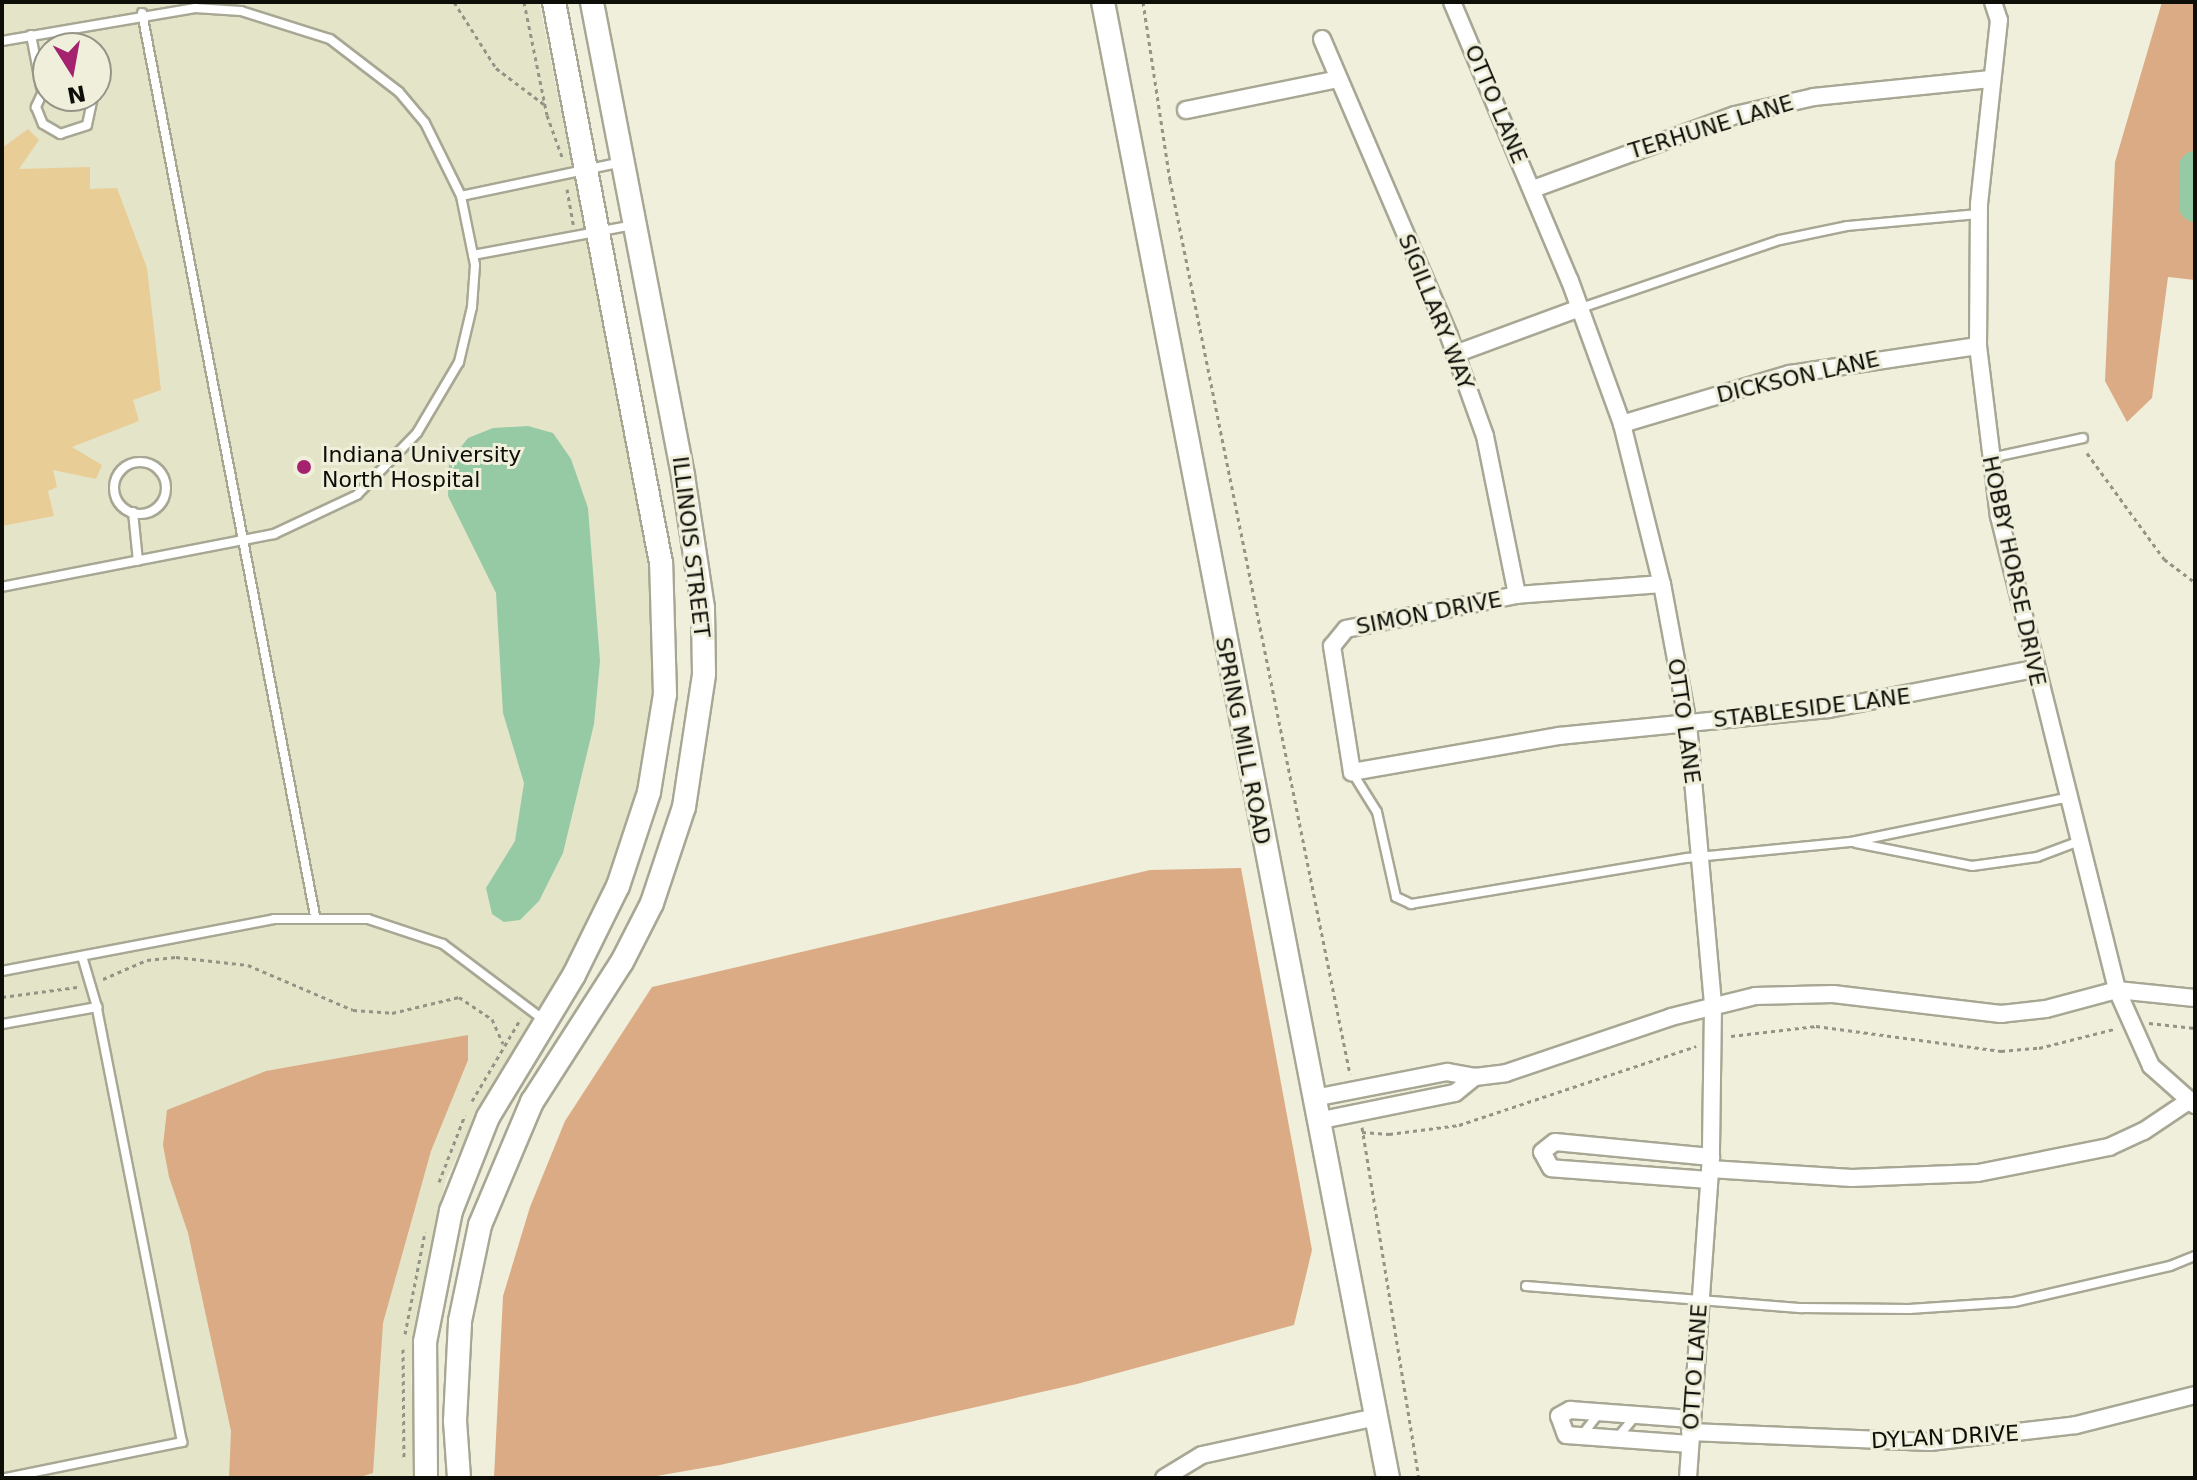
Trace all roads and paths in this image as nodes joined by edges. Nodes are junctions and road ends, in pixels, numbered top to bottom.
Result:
1 (454, 2) edge
2 (524, 2) edge
3 (554, 2) edge
4 (592, 2) edge
5 (1103, 2) edge
6 (1143, 2) edge
7 (1452, 2) edge
8 (1993, 2) edge
9 (142, 13) junction
10 (31, 35) junction
11 (32, 38) edge
12 (1322, 39) dead end
13 (2, 41) edge
14 (1338, 79) junction
15 (1990, 79) junction
16 (545, 105) junction
17 (1186, 110) dead end
18 (39, 112) edge
19 (90, 112) edge
20 (622, 162) junction
21 (575, 172) junction
22 (1533, 189) junction
23 (461, 196) junction
24 (1979, 214) junction
25 (634, 224) junction
26 (587, 233) junction
27 (473, 255) junction
28 (1580, 308) junction
29 (1978, 346) junction
30 (1455, 354) junction
31 (1622, 424) junction
32 (2083, 438) dead end
33 (2087, 453) dead end
34 (1989, 458) junction
35 (133, 512) junction
36 (245, 540) junction
37 (138, 561) junction
38 (2195, 582) edge
39 (1662, 584) junction
40 (2, 587) edge
41 (1517, 595) junction
42 (2033, 669) junction
43 (1688, 724) junction
44 (1352, 772) junction
45 (2065, 798) junction
46 (1851, 842) junction
47 (2077, 842) junction
48 (1701, 856) junction
49 (315, 916) junction
50 (82, 956) junction
51 (2, 971) edge
52 (92, 982) junction
53 (2117, 990) junction
54 (2, 997) edge
55 (2195, 998) edge
56 (1713, 1006) junction
57 (97, 1007) junction
58 (537, 1014) junction
59 (2, 1024) edge
60 (2130, 1027) junction
61 (2195, 1028) edge
62 (1712, 1041) junction
63 (503, 1044) junction
64 (1475, 1077) junction
65 (1358, 1090) junction
66 (1314, 1098) junction
67 (2192, 1103) edge
68 (1362, 1113) junction
69 (1317, 1121) junction
70 (1362, 1132) junction
71 (1597, 1146) junction
72 (1666, 1152) junction
73 (1710, 1169) junction
74 (1582, 1170) junction
75 (1647, 1175) junction
76 (435, 1196) dead end
77 (427, 1223) dead end
78 (2195, 1256) edge
79 (1526, 1286) dead end
80 (1700, 1299) junction
81 (2195, 1395) edge
82 (1600, 1412) junction
83 (1636, 1415) junction
84 (1376, 1417) junction
85 (1690, 1432) junction
86 (1581, 1436) junction
87 (1616, 1438) junction
88 (404, 1463) dead end
89 (5, 1478) edge
90 (426, 1478) edge
91 (459, 1478) edge
92 (1164, 1478) edge
93 (1388, 1478) edge
94 (1419, 1478) edge
95 (1688, 1478) edge

1 - 16 path
2 - 16 path
3 - 21 street, ILLINOIS STREET
4 - 20 street, ILLINOIS STREET
5 - 66 street, SPRING MILL ROAD
6 - 65 path
7 - 22 street, OTTO LANE
8 - 15 street, HOBBY HORSE DRIVE
9 - 10 lane
9 - 23 lane
9 - 36 lane
10 - 11 lane
10 - 13 lane
12 - 14 street, SIGILLARY WAY
14 - 17 street
14 - 30 street, SIGILLARY WAY
15 - 22 street, TERHUNE LANE
15 - 24 street, HOBBY HORSE DRIVE
16 - 21 path
18 - 19 lane
20 - 21 lane
20 - 25 street, ILLINOIS STREET
21 - 23 lane
21 - 26 street, ILLINOIS STREET
21 - 26 path
22 - 28 street, OTTO LANE
23 - 27 lane
24 - 28 lane
24 - 29 street, HOBBY HORSE DRIVE
25 - 26 lane
25 - 91 street, ILLINOIS STREET
26 - 27 lane
26 - 58 street, ILLINOIS STREET
27 - 36 lane
28 - 30 street
28 - 31 street, OTTO LANE
29 - 31 street, DICKSON LANE
29 - 34 street, HOBBY HORSE DRIVE
30 - 41 street, SIGILLARY WAY
31 - 39 street, OTTO LANE
32 - 34 lane
33 - 38 path
34 - 42 street, HOBBY HORSE DRIVE
35 - 35 lane
35 - 37 lane
36 - 37 lane
36 - 49 lane
37 - 40 lane
39 - 41 street, SIMON DRIVE
39 - 43 street, OTTO LANE
41 - 44 street, SIMON DRIVE
42 - 43 street, STABLESIDE LANE
42 - 45 street, HOBBY HORSE DRIVE
43 - 44 street, STABLESIDE LANE
43 - 48 street, OTTO LANE
44 - 48 lane
45 - 46 lane
45 - 47 street, HOBBY HORSE DRIVE
46 - 47 lane
46 - 48 lane
47 - 53 street, HOBBY HORSE DRIVE
48 - 56 street, OTTO LANE
49 - 50 lane
49 - 58 lane
50 - 51 lane
50 - 52 lane
52 - 54 path
52 - 57 lane
52 - 63 path
53 - 55 street
53 - 56 street
53 - 60 street, HOBBY HORSE DRIVE
56 - 62 street, OTTO LANE
56 - 64 street
57 - 59 lane
57 - 89 lane
58 - 63 path
58 - 90 street, ILLINOIS STREET
60 - 61 path
60 - 62 path
60 - 67 street, HOBBY HORSE DRIVE
62 - 70 path
62 - 73 street, OTTO LANE
63 - 76 path
64 - 65 street
64 - 68 street
65 - 66 street
66 - 69 street, SPRING MILL ROAD
67 - 73 street
68 - 69 street
68 - 70 path
69 - 84 street, SPRING MILL ROAD
70 - 94 path
71 - 72 street
71 - 74 lane
71 - 74 street
72 - 73 street
72 - 75 lane
73 - 75 street
73 - 80 street, OTTO LANE
74 - 75 street
77 - 88 path
78 - 80 lane
79 - 80 lane
80 - 85 street, OTTO LANE
81 - 85 street, DYLAN DRIVE
82 - 83 street, DYLAN DRIVE
82 - 86 lane
82 - 86 street, DYLAN DRIVE
83 - 85 street, DYLAN DRIVE
83 - 87 lane
84 - 92 street
84 - 93 street, SPRING MILL ROAD
85 - 87 street, DYLAN DRIVE
85 - 95 street, OTTO LANE
86 - 87 street, DYLAN DRIVE

